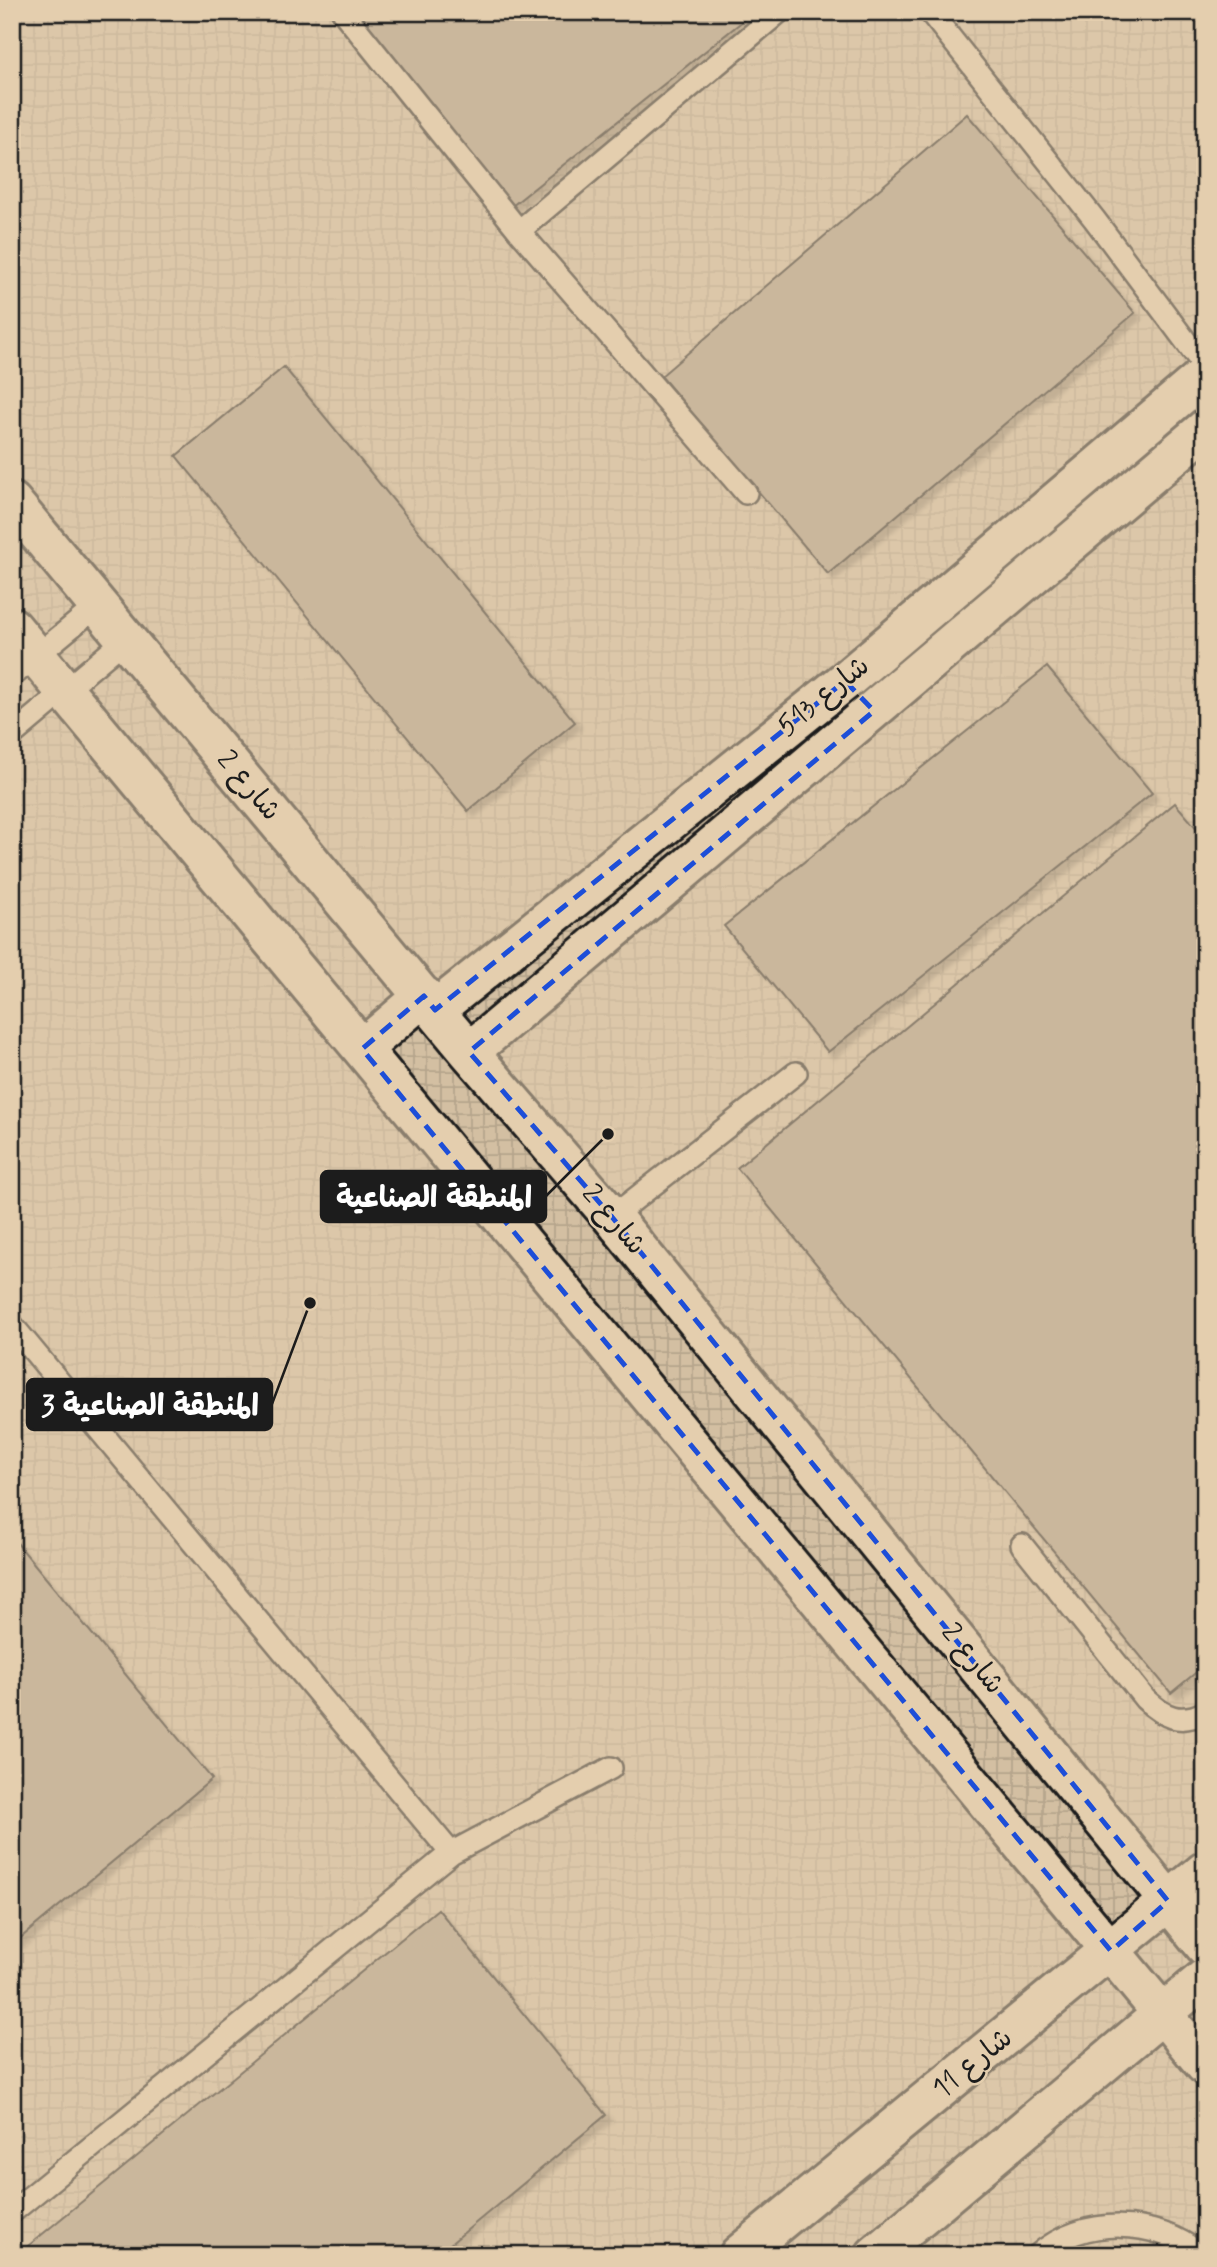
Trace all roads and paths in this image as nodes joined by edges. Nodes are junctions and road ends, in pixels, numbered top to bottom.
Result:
1 (343, 12) edge
2 (779, 12) edge
3 (930, 12) edge
4 (519, 231) junction
5 (1205, 367) edge
6 (1205, 375) edge
7 (1205, 429) edge
8 (746, 493) dead end
9 (12, 502) edge
10 (98, 605) junction
11 (12, 627) edge
12 (126, 639) junction
13 (24, 666) edge
14 (845, 681) junction
15 (65, 691) junction
16 (874, 711) junction
17 (12, 735) edge
18 (429, 1003) junction
19 (362, 1049) junction
20 (468, 1052) junction
21 (796, 1073) dead end
22 (612, 1217) junction
23 (12, 1325) edge
24 (1023, 1545) dead end
25 (1205, 1712) edge
26 (611, 1768) dead end
27 (451, 1853) junction
28 (1205, 1871) edge
29 (1168, 1901) junction
30 (1205, 1946) edge
31 (1111, 1951) junction
32 (1205, 1978) edge
33 (1163, 2014) junction
34 (1205, 2065) edge
35 (12, 2212) edge
36 (739, 2255) edge
37 (876, 2255) edge
38 (1038, 2255) edge
39 (1201, 2255) edge

1 - 4 lane
2 - 4 lane
3 - 5 lane
4 - 8 lane
6 - 14 street, شارع 513
7 - 16 street, شارع 513
9 - 10 street, شارع 2
10 - 12 street, شارع 2
10 - 13 lane
11 - 13 street
12 - 15 lane
12 - 18 street, شارع 2
13 - 15 street
14 - 16 street
14 - 18 street, شارع 513
15 - 17 lane
15 - 19 street
16 - 20 street, شارع 513
18 - 19 street, شارع 513
18 - 20 street, شارع 2
19 - 31 street
20 - 22 street, شارع 2
21 - 22 lane
22 - 29 street, شارع 2
23 - 27 lane
24 - 25 lane
26 - 27 lane
27 - 35 lane
28 - 29 street, شارع 11
29 - 30 street, شارع 2
29 - 31 street, شارع 11
31 - 33 street
31 - 36 street, شارع 11
32 - 33 street
33 - 34 street
33 - 37 street
38 - 39 lane

